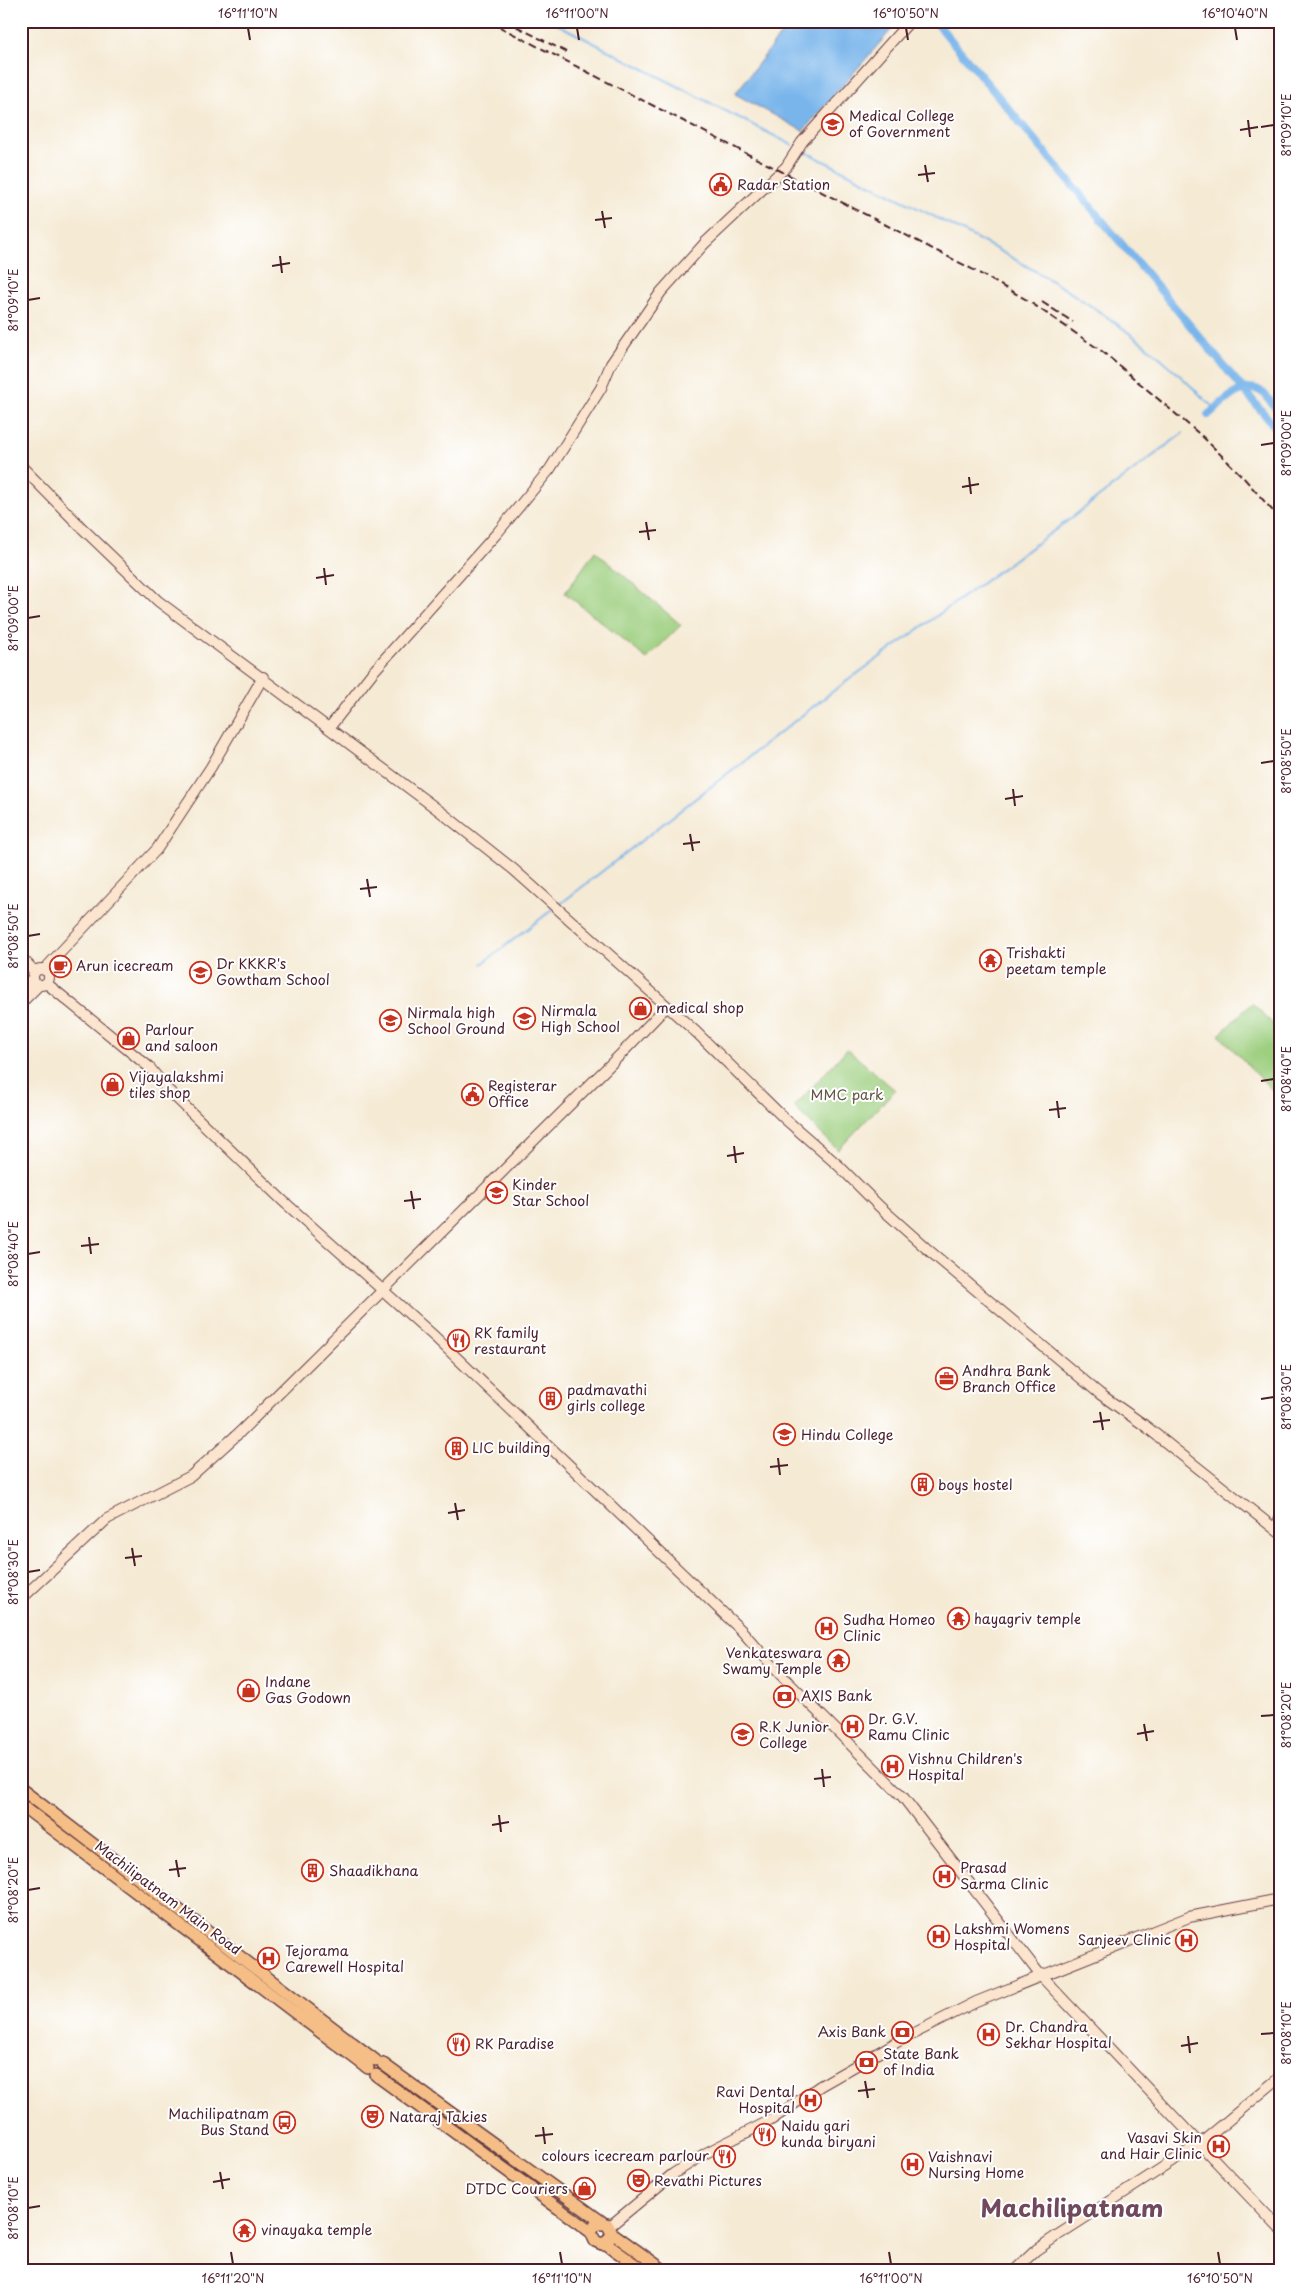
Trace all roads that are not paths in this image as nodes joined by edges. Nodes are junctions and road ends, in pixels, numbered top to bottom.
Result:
1 (910, 21) edge
2 (21, 466) edge
3 (263, 677) junction
4 (329, 728) junction
5 (21, 957) edge
6 (39, 977) junction
7 (21, 990) edge
8 (21, 1003) edge
9 (667, 1006) junction
10 (380, 1291) junction
11 (1280, 1518) edge
12 (1277, 1531) edge
13 (21, 1599) edge
14 (21, 1790) edge
15 (21, 1805) edge
16 (1280, 1899) edge
17 (1041, 1976) junction
18 (273, 1990) junction
19 (375, 2067) junction
20 (1280, 2077) edge
21 (1201, 2143) junction
22 (608, 2227) junction
23 (1280, 2229) edge
24 (591, 2232) junction
25 (605, 2243) junction
26 (644, 2271) edge
27 (665, 2271) edge
28 (1014, 2271) edge

1 - 4 street
2 - 3 street
3 - 4 street
3 - 6 street
4 - 9 street
5 - 6 street
6 - 7 street
6 - 8 street
6 - 10 street
9 - 10 street
9 - 12 street
10 - 13 street
10 - 17 street
11 - 12 street
14 - 18 main road, Machilipatnam Main Road
15 - 18 main road, Machilipatnam Main Road
16 - 17 street
17 - 21 street
17 - 22 street
18 - 19 main road, Machilipatnam Main Road
19 - 22 main road, Machilipatnam Main Road
19 - 24 main road, Machilipatnam Main Road
20 - 21 street
21 - 23 street
21 - 28 street
22 - 24 main road
22 - 25 main road
22 - 27 main road, Machilipatnam Main Road
24 - 25 main road, Machilipatnam Main Road
25 - 26 main road, Machilipatnam Main Road

